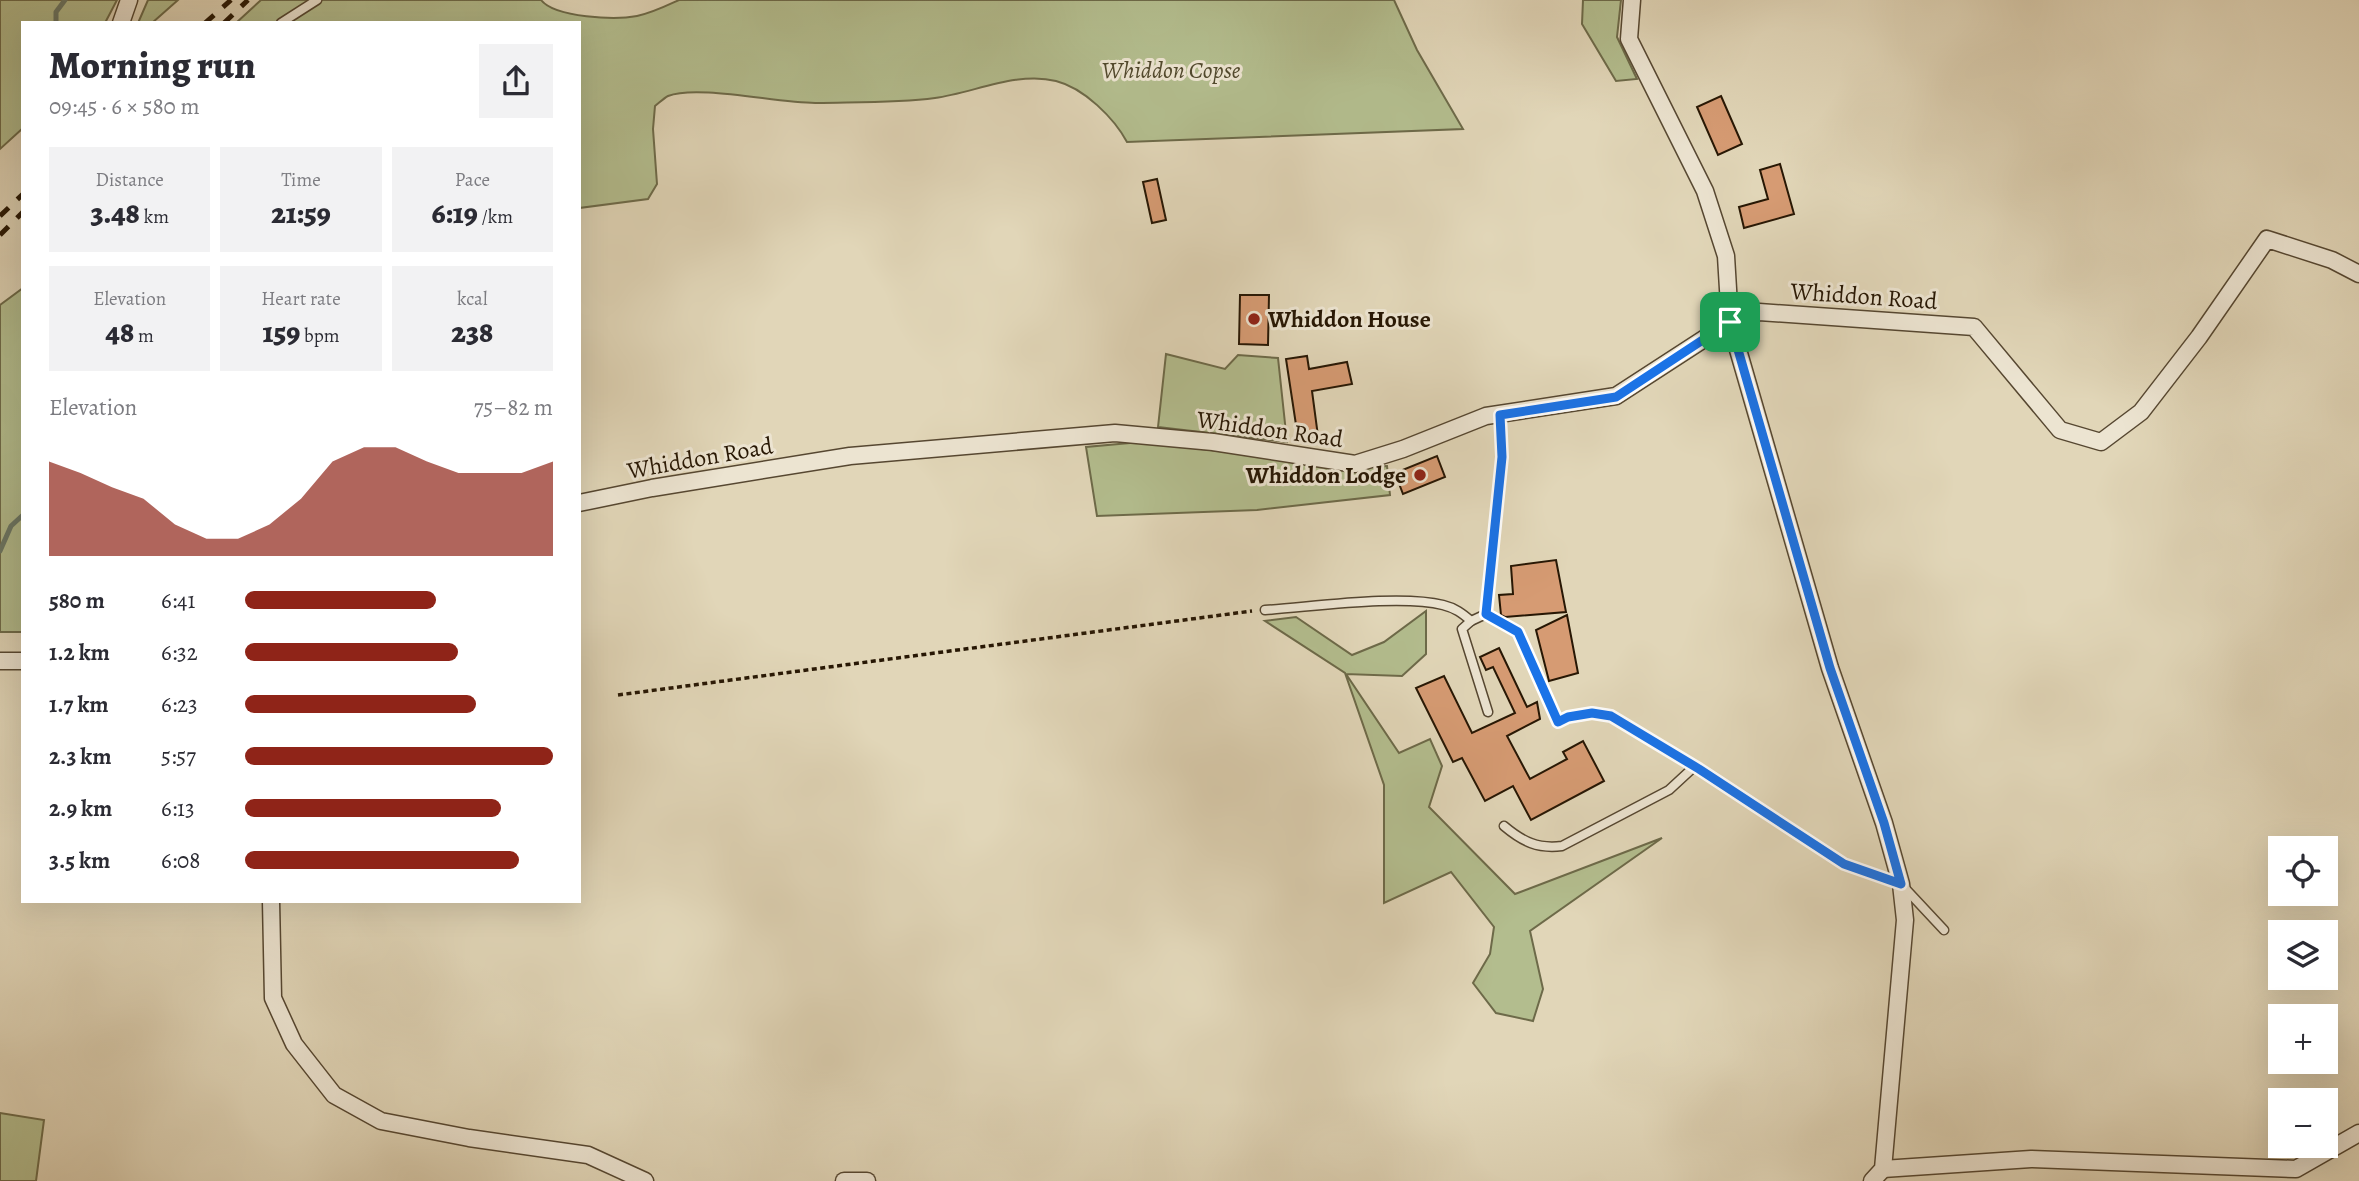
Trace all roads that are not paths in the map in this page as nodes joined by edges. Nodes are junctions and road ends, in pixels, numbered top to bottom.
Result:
1 (129, 0) edge
2 (317, 0) edge
3 (1632, 0) edge
4 (122, 21) edge
5 (284, 21) edge
6 (2359, 274) edge
7 (1730, 322) junction
8 (1500, 415) junction
9 (581, 503) edge
10 (1265, 610) road end
11 (1486, 614) junction
12 (1471, 621) junction
13 (0, 661) edge
14 (21, 661) edge
15 (1488, 712) dead end
16 (1695, 766) junction
17 (1504, 826) dead end
18 (1901, 884) junction
19 (271, 903) edge
20 (1944, 930) dead end
21 (2359, 1133) edge
22 (1878, 1175) edge
23 (645, 1181) edge
24 (844, 1181) edge
25 (867, 1181) edge

1 - 4 street
2 - 5 lane
3 - 7 street
6 - 7 street, Whiddon Road
7 - 8 street, Whiddon Road
7 - 18 street
8 - 9 street, Whiddon Road
8 - 11 lane
10 - 12 lane
11 - 12 lane
11 - 16 lane
12 - 15 lane
13 - 14 street
16 - 17 lane
16 - 18 lane
18 - 20 lane
18 - 22 street
19 - 23 street
21 - 22 street
24 - 25 street

